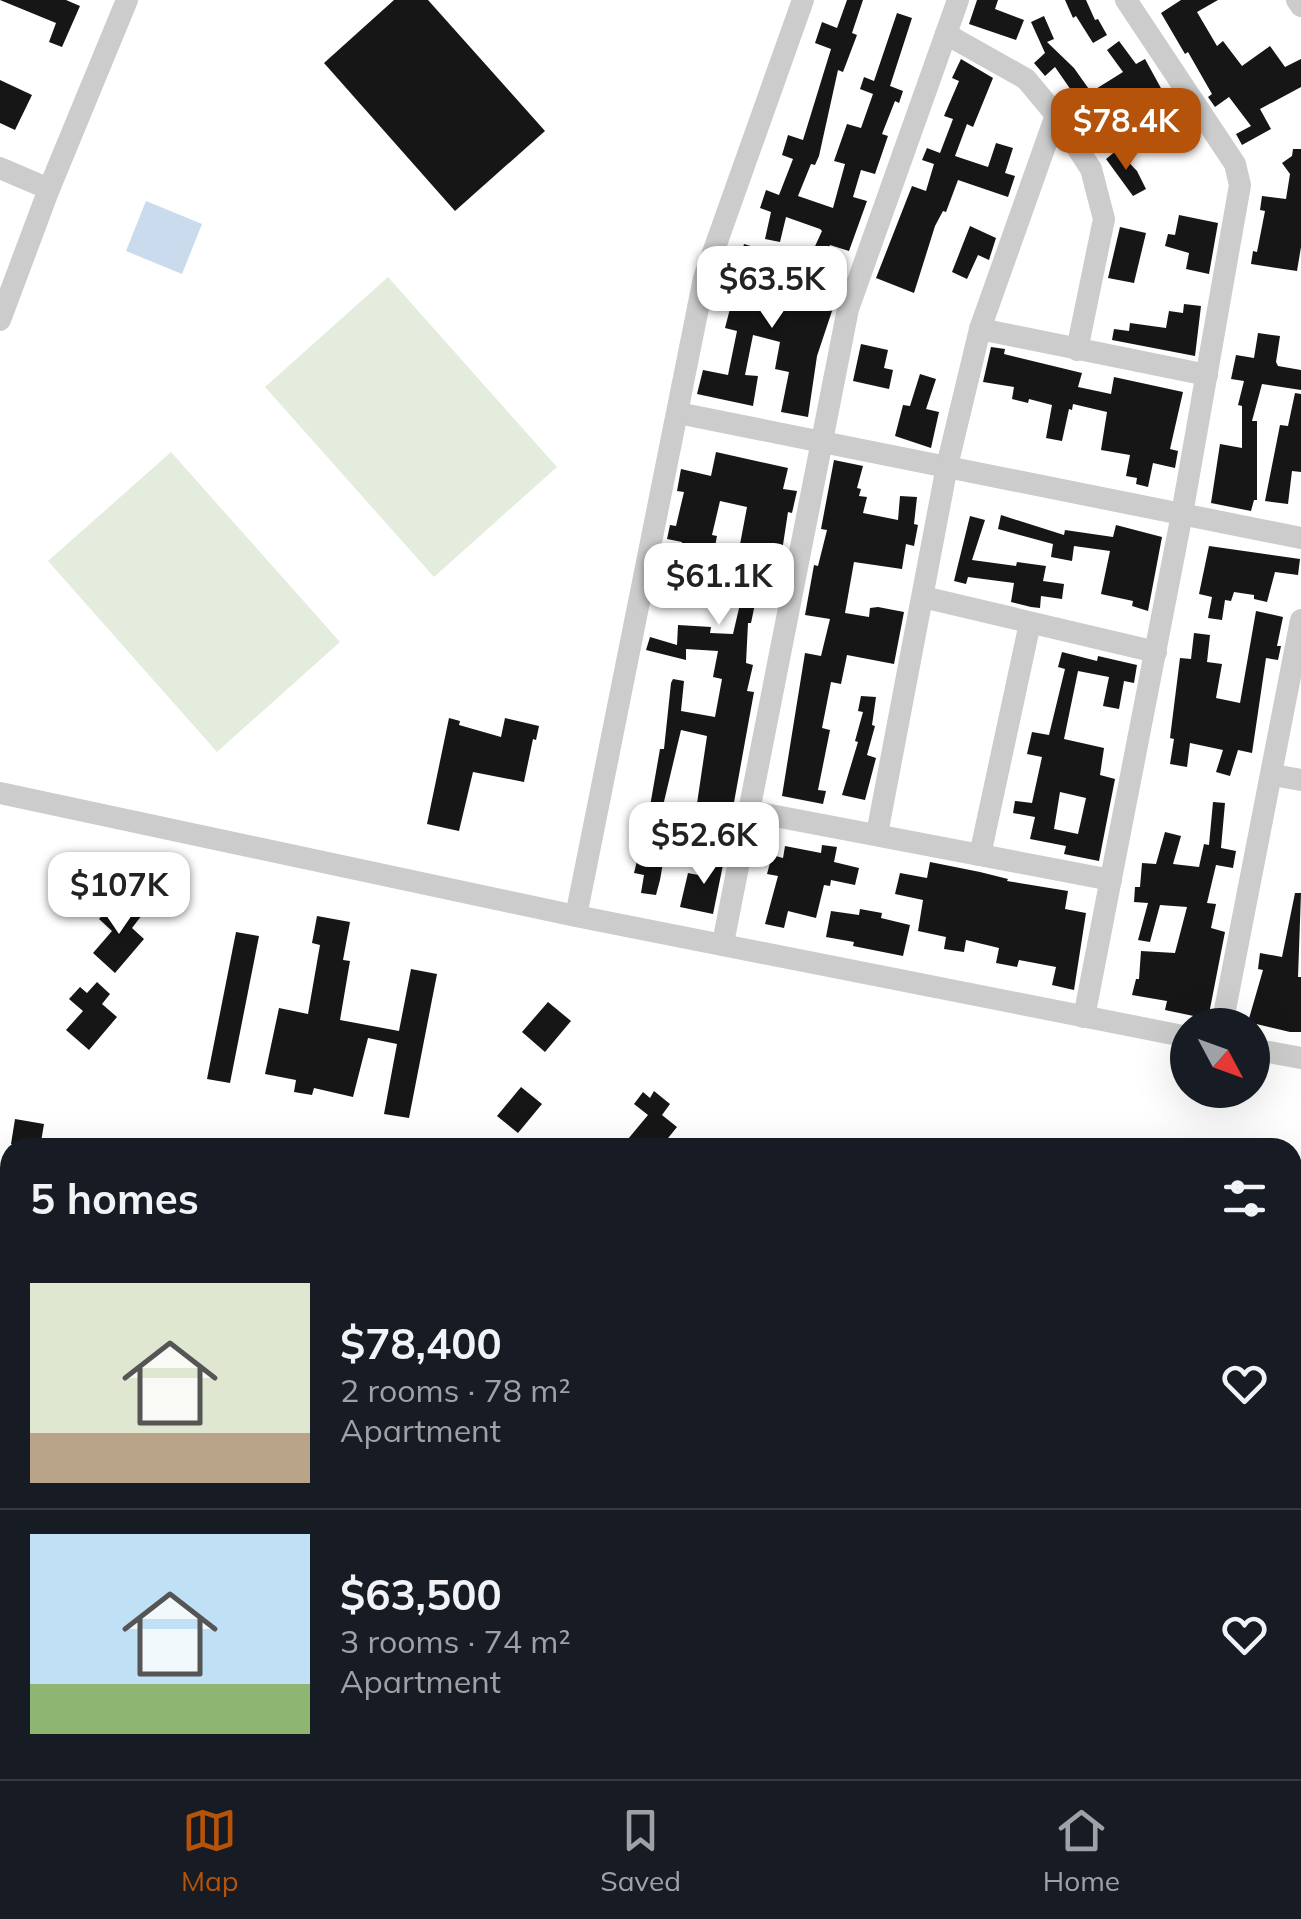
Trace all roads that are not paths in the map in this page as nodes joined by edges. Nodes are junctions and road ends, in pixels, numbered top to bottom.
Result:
1 (127, 0) edge
2 (803, 0) edge
3 (958, 0) edge
4 (1126, 0) edge
5 (946, 34) junction
6 (1056, 114) junction
7 (0, 168) edge
8 (49, 189) junction
9 (0, 320) edge
10 (980, 329) junction
11 (1077, 350) junction
12 (1206, 375) junction
13 (678, 414) junction
14 (822, 444) junction
15 (946, 466) junction
16 (1182, 514) junction
17 (1301, 538) edge
18 (923, 597) junction
19 (1301, 620) edge
20 (1030, 623) junction
21 (1156, 652) junction
22 (1273, 775) junction
23 (1301, 780) edge
24 (0, 793) edge
25 (749, 811) junction
26 (877, 834) junction
27 (980, 855) junction
28 (1111, 880) junction
29 (576, 916) junction
30 (723, 943) junction
31 (1225, 1008) edge
32 (1084, 1018) junction
33 (1170, 1034) edge
34 (1270, 1052) edge
35 (1301, 1058) edge

1 - 8 street
2 - 13 street
3 - 5 street
4 - 12 street
5 - 6 street
5 - 14 street
6 - 10 street
6 - 11 street
7 - 8 street
8 - 9 street
10 - 11 street
10 - 15 street
11 - 12 street
12 - 16 street
13 - 14 street
13 - 29 street
14 - 15 street
14 - 25 street
15 - 16 street
15 - 18 street
16 - 17 street
16 - 21 street
18 - 20 street
18 - 26 street
19 - 22 street
20 - 21 street
20 - 27 street
21 - 28 street
22 - 23 street
22 - 31 street
24 - 29 street
25 - 26 street
25 - 30 street
26 - 27 street
27 - 28 street
28 - 32 street
29 - 30 street
30 - 32 street
32 - 33 street
34 - 35 street

